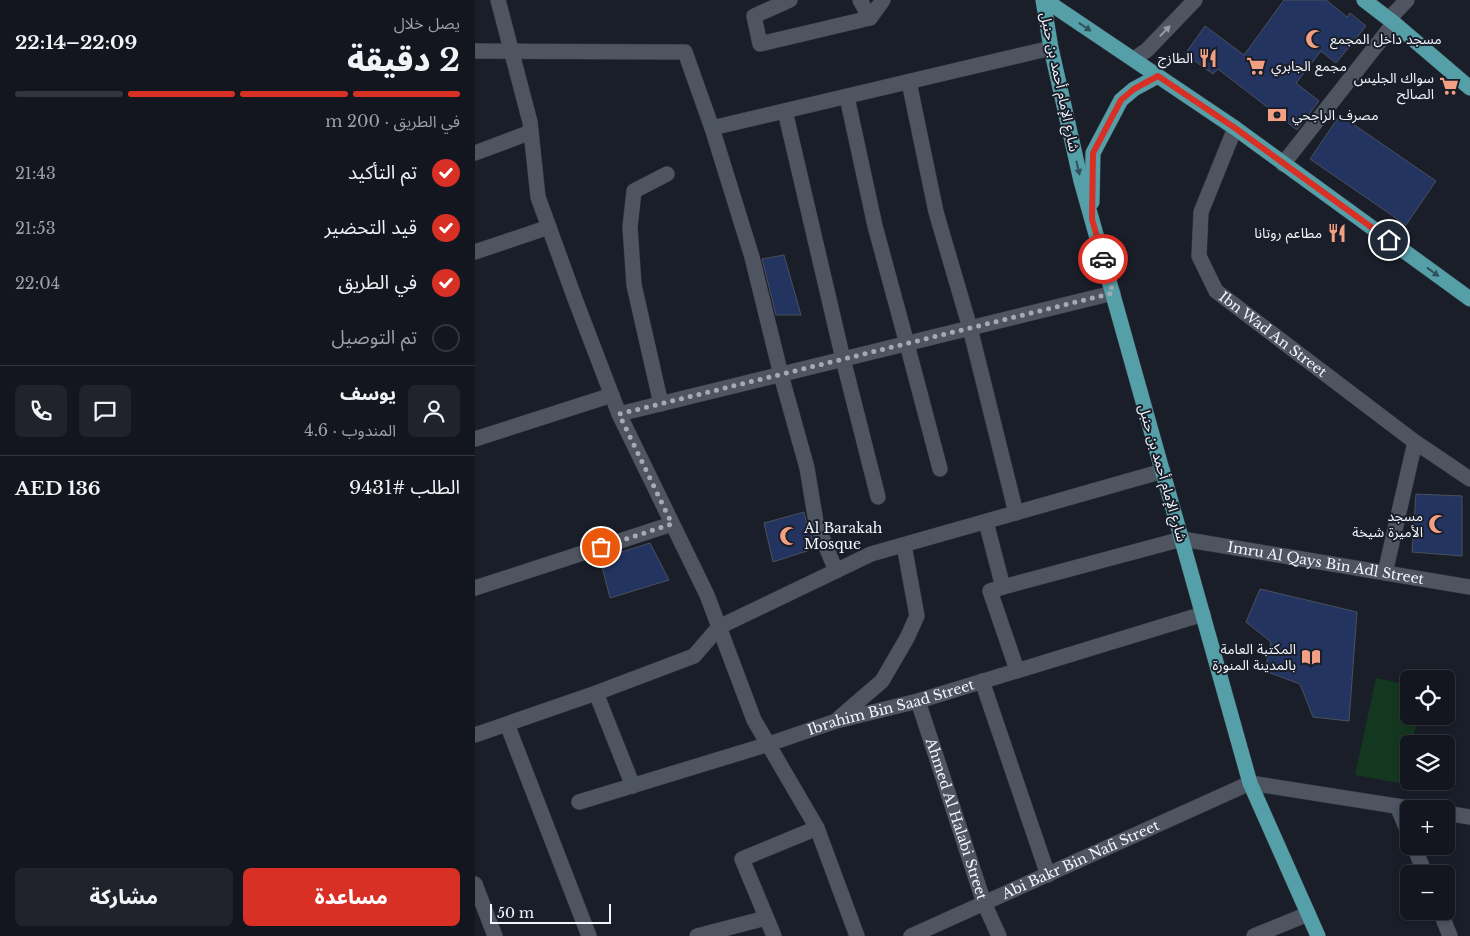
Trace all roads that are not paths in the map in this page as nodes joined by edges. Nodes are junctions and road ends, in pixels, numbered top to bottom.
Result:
1 (497, 0) edge
2 (790, 0) edge
3 (860, 0) edge
4 (883, 0) edge
5 (1044, 0) edge
6 (1195, 0) edge
7 (1364, 0) edge
8 (1407, 0) edge
9 (870, 18) junction
10 (1392, 21) junction
11 (1051, 48) junction
12 (475, 50) edge
13 (511, 51) junction
14 (1134, 59) junction
15 (1158, 76) junction
16 (909, 82) junction
17 (1470, 88) edge
18 (847, 97) junction
19 (785, 112) junction
20 (713, 128) junction
21 (1235, 128) junction
22 (531, 132) junction
23 (475, 153) edge
24 (1283, 164) junction
25 (667, 174) dead end
26 (1092, 219) junction
27 (549, 227) junction
28 (475, 252) edge
29 (1113, 293) junction
30 (1470, 299) edge
31 (970, 328) junction
32 (907, 344) junction
33 (843, 359) junction
34 (781, 375) junction
35 (612, 395) junction
36 (661, 404) junction
37 (619, 414) junction
38 (476, 436) edge
39 (1415, 442) junction
40 (940, 470) dead end
41 (1163, 471) junction
42 (1470, 479) edge
43 (878, 497) dead end
44 (1016, 513) junction
45 (986, 522) junction
46 (672, 524) junction
47 (1181, 539) junction
48 (904, 545) junction
49 (836, 571) junction
50 (1385, 573) junction
51 (1470, 586) edge
52 (1003, 587) junction
53 (475, 588) edge
54 (1203, 614) junction
55 (719, 627) junction
56 (1017, 670) junction
57 (982, 681) junction
58 (595, 693) junction
59 (918, 700) junction
60 (836, 721) junction
61 (507, 724) junction
62 (475, 736) edge
63 (769, 744) junction
64 (1250, 783) junction
65 (633, 786) junction
66 (579, 802) dead end
67 (1397, 806) junction
68 (1400, 806) edge
69 (1400, 813) edge
70 (1455, 815) edge
71 (1470, 817) edge
72 (817, 828) junction
73 (1048, 875) junction
74 (475, 884) edge
75 (984, 903) junction
76 (1308, 914) junction
77 (766, 918) junction
78 (1444, 920) edge
79 (495, 936) edge
80 (589, 936) edge
81 (697, 936) edge
82 (774, 936) edge
83 (857, 936) edge
84 (911, 936) edge
85 (999, 936) edge
86 (1254, 936) edge
87 (1317, 936) edge
88 (1450, 936) edge

1 - 13 street
2 - 9 street
3 - 9 street
4 - 9 street
5 - 11 main road, شارع الإمام أحمد بن حنبل
5 -> 14 main road
14 -> 6 street
7 - 10 main road
8 - 10 street
10 - 17 main road
10 - 24 street
11 - 16 street
11 -> 26 main road, شارع الإمام أحمد بن حنبل
12 - 13 street
13 - 20 street
13 - 22 street
14 - 15 main road
15 - 21 main road
15 - 26 main road
16 - 18 street
16 - 31 street
18 - 19 street
18 - 32 street
19 - 20 street
19 - 33 street
20 - 34 street
21 - 24 main road
21 - 39 street, Ibn Wad An Street
22 - 23 street
22 - 27 street
24 -> 30 main road
25 - 36 street
26 - 29 main road, شارع الإمام أحمد بن حنبل
27 - 28 street
27 - 35 street
29 - 31 street
29 - 41 main road, شارع الإمام أحمد بن حنبل
31 - 32 street
31 - 44 street
32 - 33 street
32 - 40 street
33 - 34 street
33 - 43 street
34 - 36 street
34 - 49 street
35 - 37 street
35 - 38 street
36 - 37 street
37 - 46 street
39 - 42 street, Ibn Wad An Street
39 - 50 street
41 - 44 street
41 - 47 main road, شارع الإمام أحمد بن حنبل
44 - 45 street
45 - 48 street
45 - 52 street
46 - 53 street
46 - 55 street
47 - 50 street, Imru Al Qays Bin Adl Street
47 - 52 street
47 - 54 main road, شارع الإمام أحمد بن حنبل
48 - 49 street
48 - 60 street
49 - 55 street
50 - 51 street, Imru Al Qays Bin Adl Street
52 - 56 street
54 - 56 street, Ibrahim Bin Saad Street
54 - 64 main road, شارع الإمام أحمد بن حنبل
55 - 58 street
55 - 63 street
56 - 57 street, Ibrahim Bin Saad Street
57 - 59 street, Ibrahim Bin Saad Street
57 - 73 street
58 - 61 street
58 - 65 street
59 - 60 street, Ibrahim Bin Saad Street
59 - 75 street, Ahmed Al Halabi Street
60 - 63 street, Ibrahim Bin Saad Street
61 - 62 street
61 - 80 street
63 - 65 street, Ibrahim Bin Saad Street
63 - 72 street
64 - 67 street
64 - 73 street, Abi Bakr Bin Nafi Street
64 - 76 main road, شارع الإمام أحمد بن حنبل
65 - 66 street, Ibrahim Bin Saad Street
67 - 68 street
67 - 69 street
70 - 71 street
72 - 77 street
72 - 83 street
73 - 75 street, Abi Bakr Bin Nafi Street
74 - 79 street
75 - 84 street, Abi Bakr Bin Nafi Street
75 - 85 street, Ahmed Al Halabi Street
76 - 86 street
76 - 87 main road, شارع الإمام أحمد بن حنبل
77 - 81 street
77 - 82 street
78 - 88 street

